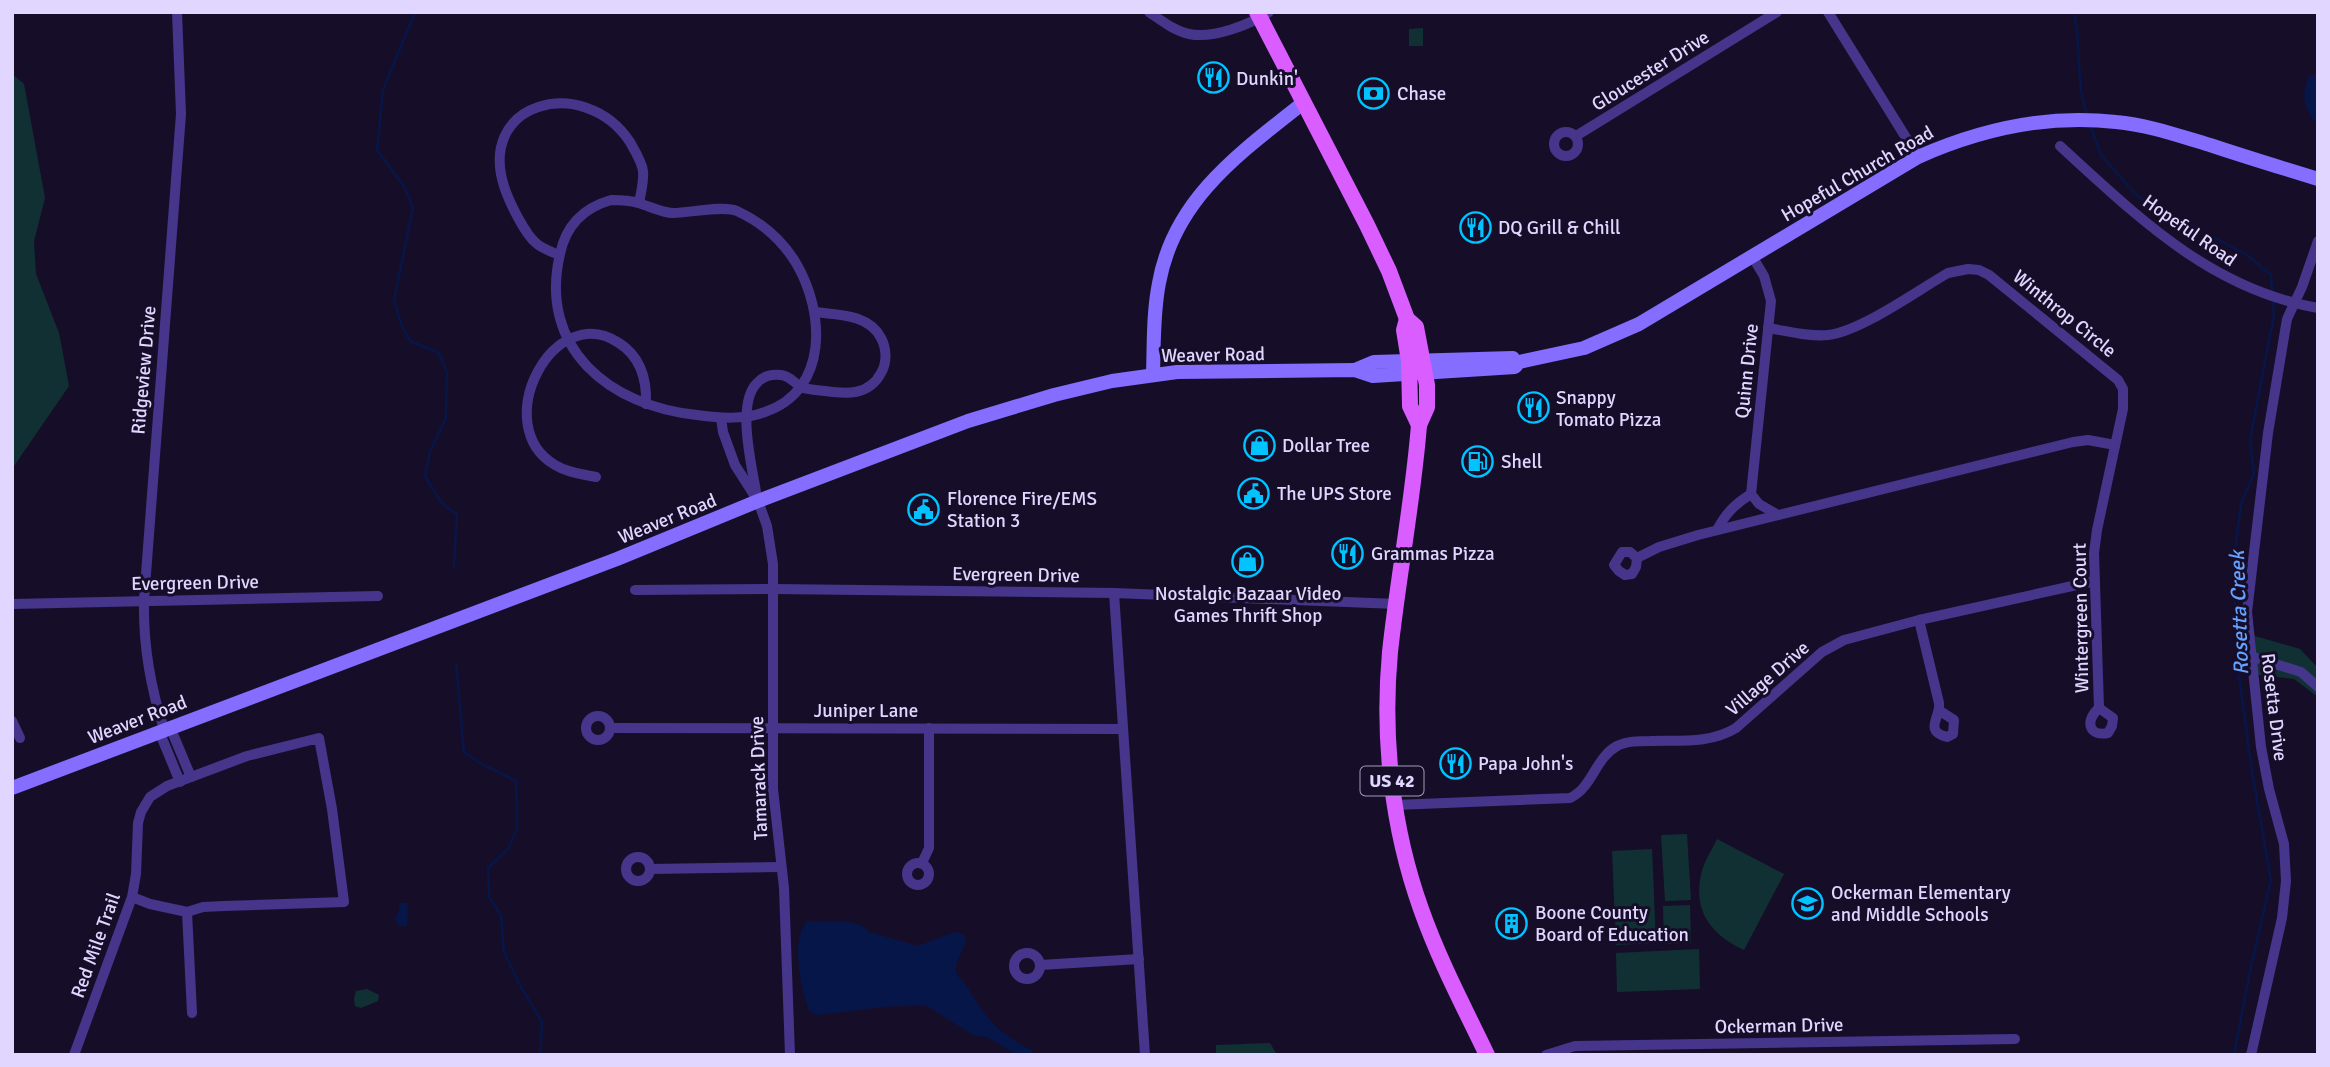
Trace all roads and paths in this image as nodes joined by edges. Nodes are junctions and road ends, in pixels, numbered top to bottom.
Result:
1 (177, 12) edge
2 (1149, 12) edge
3 (1777, 12) edge
4 (1828, 12) edge
5 (1262, 14) edge
6 (1303, 103) junction
7 (1576, 136) dead end
8 (2060, 146) dead end
9 (1918, 157) junction
10 (2318, 180) edge
11 (639, 203) junction
12 (2318, 241) edge
13 (559, 255) junction
14 (1752, 256) junction
15 (2293, 304) junction
16 (2318, 308) edge
17 (815, 312) junction
18 (1768, 328) junction
19 (567, 339) junction
20 (1417, 367) junction
21 (1153, 374) junction
22 (802, 387) junction
23 (646, 404) junction
24 (747, 416) junction
25 (721, 418) junction
26 (2115, 445) junction
27 (596, 477) dead end
28 (1751, 494) junction
29 (758, 501) junction
30 (1778, 515) junction
31 (1717, 530) junction
32 (1637, 558) dead end
33 (2095, 581) junction
34 (774, 589) junction
35 (635, 590) dead end
36 (1114, 593) junction
37 (378, 596) dead end
38 (144, 600) junction
39 (12, 604) edge
40 (1396, 604) junction
41 (1919, 620) junction
42 (2250, 656) junction
43 (2318, 687) edge
44 (2099, 708) dead end
45 (1940, 711) dead end
46 (12, 721) edge
47 (773, 727) junction
48 (610, 728) dead end
49 (929, 728) junction
50 (164, 729) junction
51 (1123, 729) junction
52 (20, 738) dead end
53 (186, 779) junction
54 (12, 788) edge
55 (1395, 805) junction
56 (922, 863) dead end
57 (781, 867) junction
58 (650, 869) dead end
59 (132, 897) junction
60 (187, 912) junction
61 (1139, 959) junction
62 (1040, 965) dead end
63 (192, 1013) dead end
64 (2015, 1039) dead end
65 (74, 1055) edge
66 (790, 1055) edge
67 (1146, 1055) edge
68 (1487, 1055) edge
69 (1546, 1055) edge
70 (2251, 1055) edge

1 - 38 street, Ridgeview Drive
2 - 5 street
3 - 7 street, Gloucester Drive
4 - 9 street
5 - 6 main road, US 42
6 - 20 main road, US 42
6 - 21 main road
8 - 15 street, Hopeful Road
9 - 10 main road, Hopeful Church Road
9 - 14 main road, Hopeful Church Road
11 - 13 street
11 - 13 street
11 - 17 street
12 - 15 street, Rosetta Drive
13 - 19 street
14 - 18 street, Quinn Drive
14 - 20 main road, Hopeful Church Road
15 - 16 street, Hopeful Road
15 - 42 street, Rosetta Drive
17 - 22 street
17 - 22 street
18 - 26 street, Winthrop Circle
18 - 28 street, Quinn Drive
19 - 23 street
19 - 23 street
19 - 27 street
20 - 21 main road, Weaver Road
20 - 40 main road, US 42
21 - 29 main road, Weaver Road
22 - 24 street
22 - 24 street
23 - 25 street
24 - 25 street
24 - 29 street
25 - 29 street
26 - 30 street
26 - 33 street, Wintergreen Court
28 - 30 street
28 - 31 street
29 - 34 street, Tamarack Drive
29 - 50 main road, Weaver Road
30 - 31 street
31 - 32 street
33 - 41 street, Village Drive
33 - 44 street, Wintergreen Court
34 - 35 street, Evergreen Drive
34 - 36 street, Evergreen Drive
34 - 47 street, Tamarack Drive
36 - 40 street, Evergreen Drive
36 - 51 street
37 - 38 street, Evergreen Drive
38 - 39 street, Evergreen Drive
38 - 50 street, Ridgeview Drive
40 - 55 main road, US 42
41 - 45 street
41 - 55 street, Village Drive
42 - 43 street
42 - 70 street, Rosetta Drive
46 - 52 street
47 - 48 street, Juniper Lane
47 - 49 street, Juniper Lane
47 - 57 street, Tamarack Drive
49 - 51 street, Juniper Lane
49 - 56 street
50 - 53 street
50 - 54 main road, Weaver Road
51 - 61 street
53 - 59 street, Red Mile Trail
53 - 60 street, Red Mile Trail
55 - 68 main road, US 42
57 - 58 street
57 - 66 street, Tamarack Drive
59 - 60 street
59 - 65 street, Red Mile Trail
60 - 63 street
61 - 62 street
61 - 67 street
64 - 69 street, Ockerman Drive

